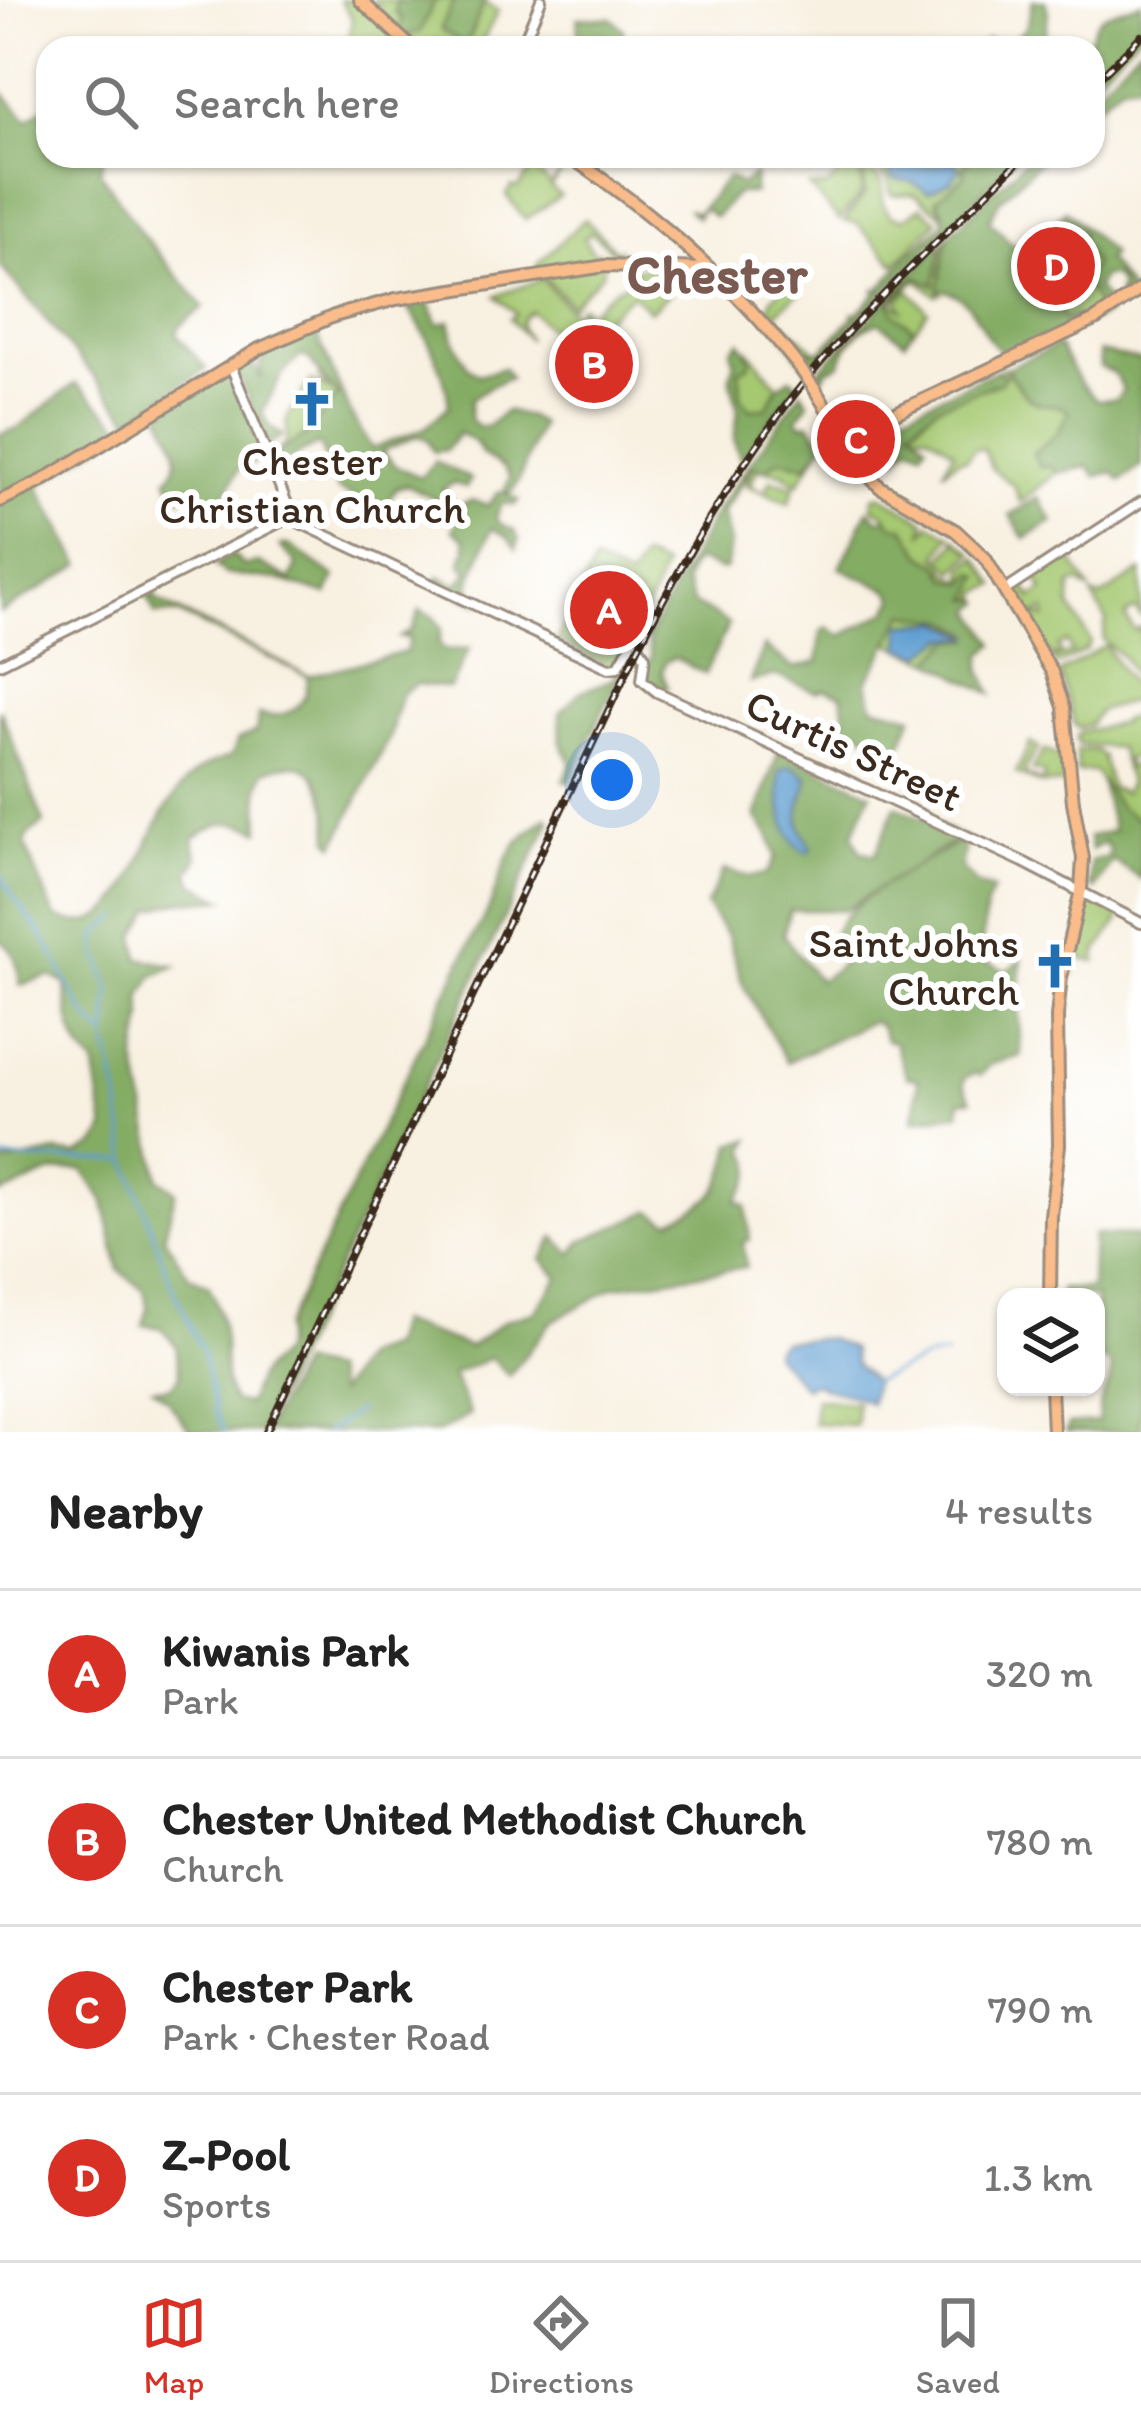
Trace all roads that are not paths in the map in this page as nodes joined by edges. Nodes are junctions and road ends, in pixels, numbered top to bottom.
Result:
1 (364, 0) edge
2 (541, 0) edge
3 (399, 36) edge
4 (526, 36) edge
5 (585, 168) edge
6 (692, 254) junction
7 (683, 267) junction
8 (707, 269) junction
9 (1141, 289) edge
10 (231, 366) junction
11 (844, 437) junction
12 (0, 501) edge
13 (1141, 502) edge
14 (292, 516) junction
15 (1006, 590) junction
16 (0, 664) edge
17 (1082, 890) junction
18 (1141, 923) edge
19 (1052, 1288) edge
20 (1055, 1396) edge
21 (1056, 1432) edge

1 - 3 main road
2 - 4 street
5 - 6 main road
6 - 7 main road
6 - 8 main road
7 - 8 main road
7 - 10 main road
8 - 11 main road, bridge
9 - 11 main road
10 - 12 main road
10 - 14 street
11 - 15 main road
13 - 15 street
14 - 16 street
14 - 17 street, Curtis Street
15 - 17 main road
17 - 18 street, Curtis Street
17 - 19 main road
20 - 21 main road

